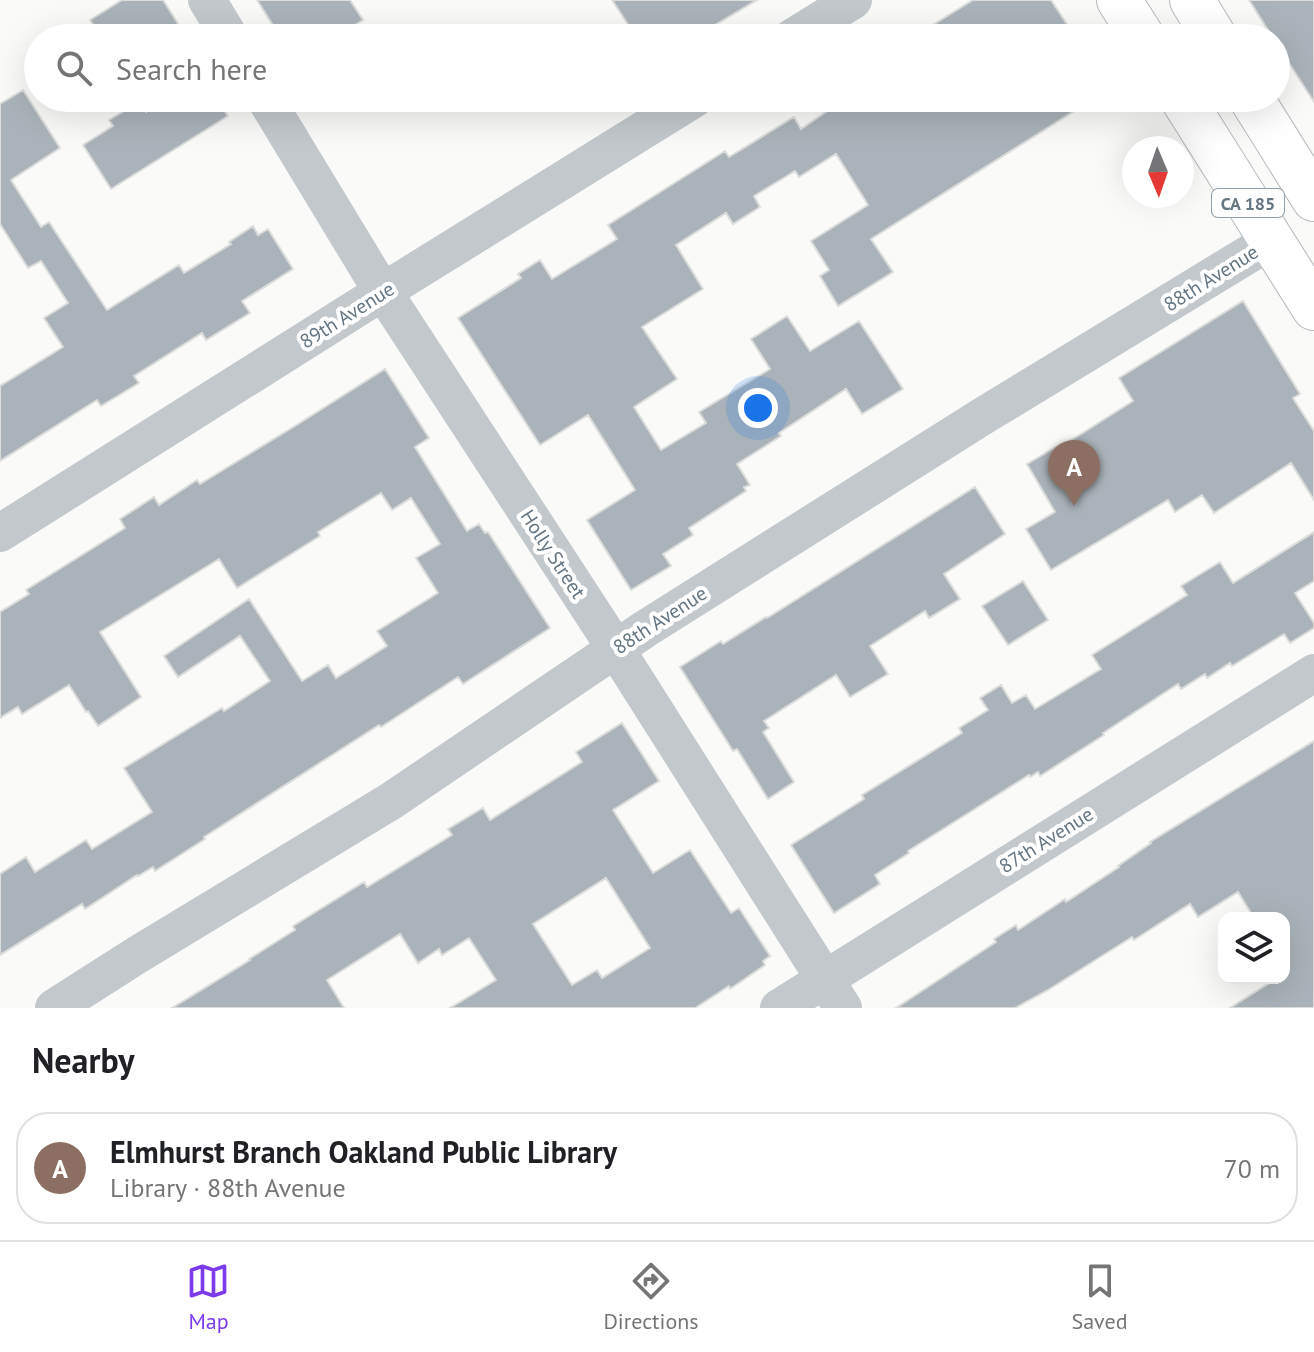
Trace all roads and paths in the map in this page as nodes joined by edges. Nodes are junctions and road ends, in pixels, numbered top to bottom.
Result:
1 (207, 0) edge
2 (853, 0) edge
3 (1119, 0) edge
4 (1192, 0) edge
5 (222, 24) edge
6 (814, 24) edge
7 (1134, 24) edge
8 (1207, 24) edge
9 (273, 112) edge
10 (672, 112) edge
11 (1191, 112) edge
12 (1260, 112) edge
13 (1314, 199) edge
14 (1272, 240) junction
15 (384, 291) junction
16 (1314, 308) edge
17 (0, 533) edge
18 (615, 648) junction
19 (1314, 673) edge
20 (834, 993) edge
21 (54, 1008) edge
22 (779, 1008) edge

1 - 5 street
2 - 6 street
3 - 7 main road
4 - 8 main road
9 - 15 street, Holly Street
10 - 15 street, 89th Avenue
11 - 14 main road, CA 185
12 - 13 main road, CA 185
14 - 16 main road, CA 185
14 - 18 street, 88th Avenue
15 - 17 street, 89th Avenue
15 - 18 street, Holly Street
18 - 20 street, Holly Street
18 - 21 street, 88th Avenue
19 - 20 street, 87th Avenue
20 - 22 street, 87th Avenue

